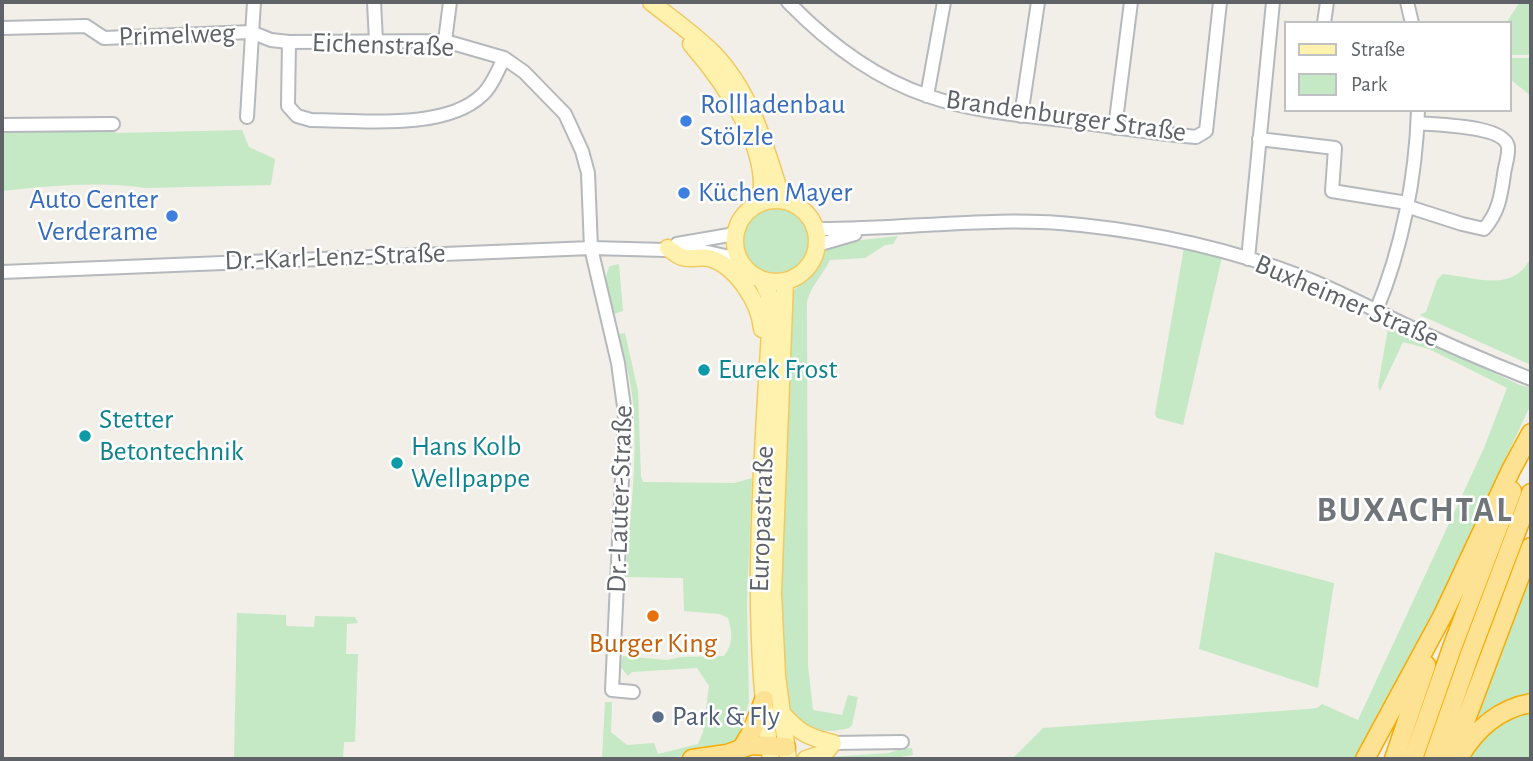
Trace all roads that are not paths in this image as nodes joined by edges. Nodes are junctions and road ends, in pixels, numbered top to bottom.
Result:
1 (254, 2) edge
2 (374, 2) edge
3 (450, 2) edge
4 (651, 2) edge
5 (788, 2) edge
6 (944, 2) edge
7 (1038, 2) edge
8 (1131, 2) edge
9 (1220, 2) edge
10 (1273, 2) edge
11 (1327, 2) edge
12 (1406, 2) edge
13 (665, 13) junction
14 (1324, 21) edge
15 (1411, 21) edge
16 (2, 28) edge
17 (251, 32) junction
18 (376, 41) junction
19 (445, 41) junction
20 (289, 42) junction
21 (504, 58) junction
22 (927, 96) junction
23 (1021, 116) junction
24 (247, 117) dead end
25 (1418, 117) edge
26 (113, 124) dead end
27 (2, 125) edge
28 (1115, 128) junction
29 (1259, 139) junction
30 (784, 201) junction
31 (761, 202) junction
32 (1407, 204) junction
33 (735, 234) junction
34 (816, 237) junction
35 (591, 248) junction
36 (668, 248) junction
37 (738, 259) junction
38 (1248, 259) junction
39 (2, 272) edge
40 (762, 280) junction
41 (785, 281) junction
42 (1376, 311) junction
43 (768, 366) junction
44 (1528, 378) edge
45 (1531, 433) edge
46 (1531, 446) edge
47 (1531, 493) edge
48 (1531, 547) edge
49 (1443, 615) junction
50 (633, 692) dead end
51 (764, 700) junction
52 (1531, 704) edge
53 (780, 711) junction
54 (902, 741) dead end
55 (833, 743) junction
56 (742, 748) junction
57 (778, 753) edge
58 (811, 758) edge
59 (692, 759) edge
60 (1365, 759) edge
61 (1394, 759) edge
62 (1413, 759) edge
63 (1433, 759) edge
64 (1451, 759) edge
65 (1458, 759) edge

1 - 17 street
2 - 18 street
3 - 19 street
4 - 13 main road
5 - 22 street, Brandenburger Straße
6 - 22 street
7 - 23 street
8 - 28 street
9 - 28 street, Brandenburger Straße
10 - 29 street
11 - 14 street
12 - 15 street
13 - 30 main road
13 - 31 main road
16 - 17 street, Primelweg
17 - 20 street, Eichenstraße
17 - 24 street
18 - 19 street, Eichenstraße
18 - 20 street, Eichenstraße
19 - 21 street, Eichenstraße
20 - 21 street
21 - 35 street, Eichenstraße
22 - 23 street, Brandenburger Straße
23 - 28 street, Brandenburger Straße
25 - 32 street
25 - 32 street
26 - 27 street
29 - 32 street
29 - 38 street
30 - 31 main road
30 - 34 main road
31 - 33 main road
32 - 42 street
33 - 36 street, Dr.-Karl-Lenz-Straße
33 - 37 main road
34 - 38 street, Buxheimer Straße
34 - 41 main road
35 - 36 street, Dr.-Karl-Lenz-Straße
35 - 39 street, Dr.-Karl-Lenz-Straße
35 - 50 street, Dr.-Lauter-Straße
36 - 37 street, Dr.-Karl-Lenz-Straße
36 - 43 main road
37 - 40 main road
38 - 42 street, Buxheimer Straße
40 - 41 main road
40 - 43 main road, Europastraße
41 - 53 main road, Europastraße
42 - 44 street, Buxheimer Straße
43 - 51 main road, Europastraße
45 - 49 highway
46 - 62 highway
47 - 63 highway
48 - 64 highway
49 - 60 highway
49 - 61 highway
51 - 56 highway
51 - 57 main road, Europastraße
52 - 65 highway
53 - 55 main road
53 - 57 main road, Europastraße
54 - 55 street
55 - 57 main road
55 - 58 main road
56 - 57 highway
56 - 59 highway

